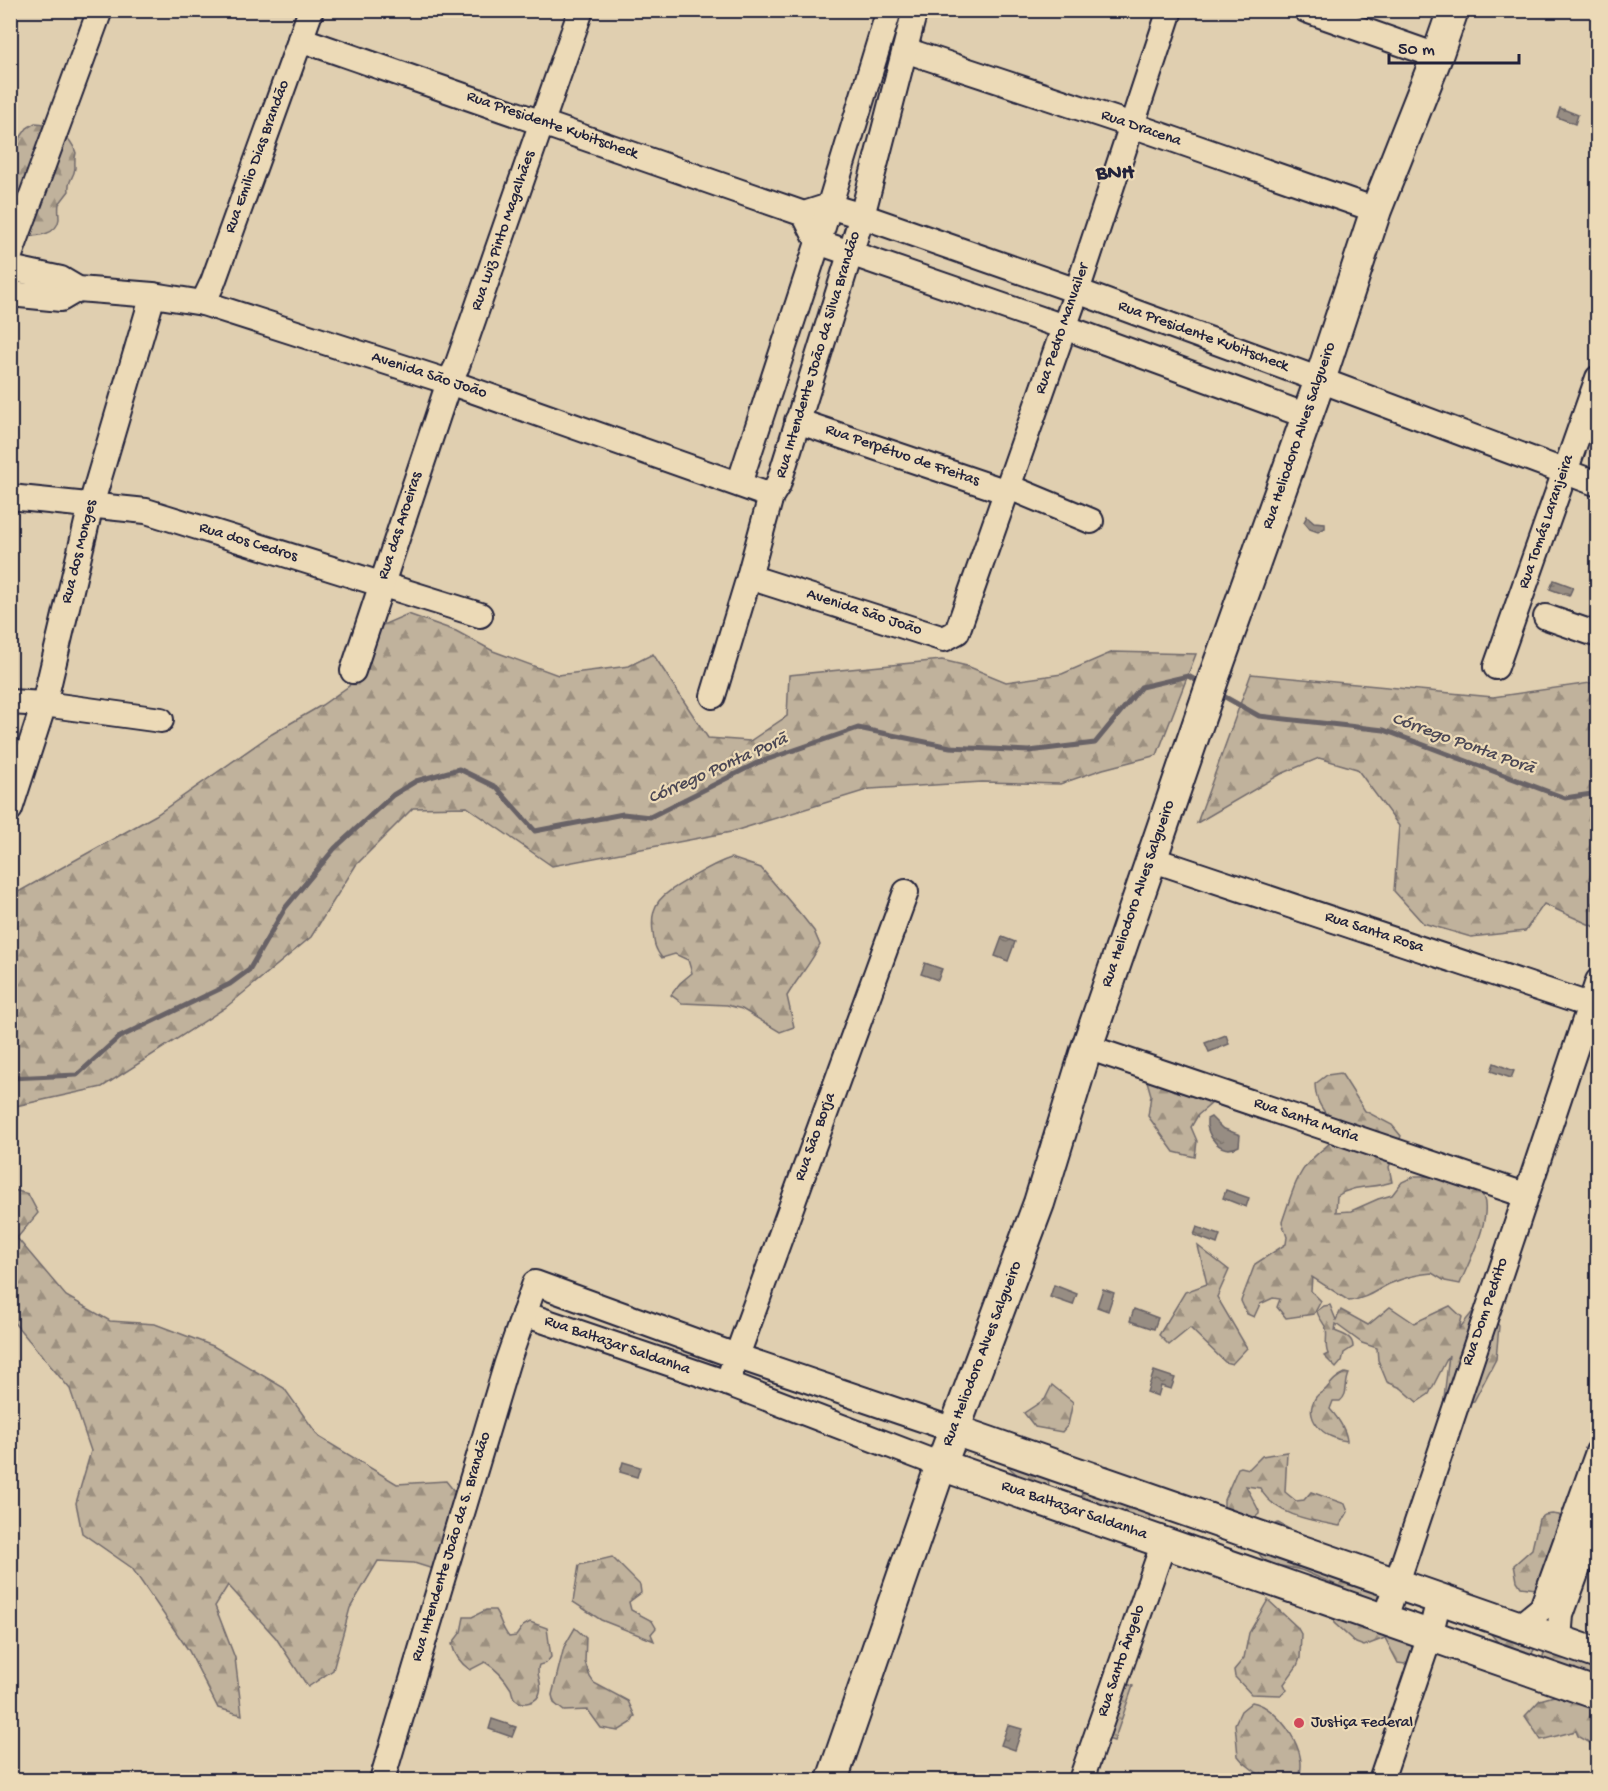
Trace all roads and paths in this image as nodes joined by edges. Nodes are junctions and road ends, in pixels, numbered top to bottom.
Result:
1 (100, 10) edge
2 (581, 10) edge
3 (889, 10) edge
4 (915, 10) edge
5 (1170, 10) edge
6 (1306, 10) edge
7 (1453, 10) edge
8 (307, 12) edge
9 (300, 39) junction
10 (905, 50) junction
11 (1437, 56) junction
12 (542, 122) junction
13 (1132, 125) junction
14 (829, 206) junction
15 (1376, 210) junction
16 (804, 214) junction
17 (862, 216) junction
18 (818, 242) junction
19 (850, 252) junction
20 (10, 255) edge
21 (10, 268) edge
22 (78, 289) junction
23 (1077, 291) junction
24 (10, 294) edge
25 (153, 295) junction
26 (203, 303) junction
27 (1064, 327) junction
28 (1598, 378) edge
29 (1320, 380) junction
30 (449, 382) junction
31 (1307, 416) junction
32 (797, 421) junction
33 (1564, 473) junction
34 (739, 484) junction
35 (1598, 484) edge
36 (1008, 489) junction
37 (771, 496) junction
38 (10, 497) edge
39 (91, 505) junction
40 (1091, 521) dead end
41 (749, 577) junction
42 (381, 584) junction
43 (480, 615) dead end
44 (1546, 617) dead end
45 (1598, 635) edge
46 (944, 639) joint
47 (1496, 667) dead end
48 (353, 670) dead end
49 (712, 696) dead end
50 (10, 702) edge
51 (44, 704) junction
52 (161, 720) dead end
53 (10, 809) edge
54 (1151, 859) junction
55 (906, 891) dead end
56 (1598, 981) edge
57 (1593, 1006) edge
58 (1087, 1047) junction
59 (1525, 1195) junction
60 (524, 1314) junction
61 (736, 1356) junction
62 (727, 1383) junction
63 (954, 1430) junction
64 (1598, 1452) edge
65 (941, 1465) junction
66 (1598, 1513) edge
67 (1164, 1542) junction
68 (1395, 1582) junction
69 (1439, 1599) junction
70 (1384, 1621) junction
71 (1520, 1626) junction
72 (1430, 1636) junction
73 (1559, 1639) junction
74 (1598, 1654) edge
75 (1598, 1694) edge
76 (382, 1780) edge
77 (832, 1780) edge
78 (1081, 1780) edge
79 (1381, 1780) edge

1 - 20 street
2 - 12 street, Rua Luiz Pinto Magalhães
3 - 14 street, Rua Intendente João da Silva Brandão
4 - 10 street, Rua Intendente João da Silva Brandão
5 - 13 street, Rua Pedro Manvailer
6 - 11 street
7 - 11 main road, Rua Heliodoro Alves Salgueiro
8 - 9 street, Rua Emilio Dias Brandão
9 - 12 street, Rua Presidente Kubitscheck
9 - 26 street, Rua Emilio Dias Brandão
10 - 13 street, Rua Dracena
10 - 17 street, Rua Intendente João da Silva Brandão
11 - 15 main road, Rua Heliodoro Alves Salgueiro
12 - 16 street, Rua Presidente Kubitscheck
12 - 30 street, Rua Luiz Pinto Magalhães
13 - 15 street, Rua Dracena
13 - 23 street, Rua Pedro Manvailer
14 - 16 street
14 - 17 street, Rua Presidente Kubitscheck
14 - 18 street, Rua Intendente João da Silva Brandão
15 - 29 main road, Rua Heliodoro Alves Salgueiro
16 - 18 street
17 - 19 street, Rua Intendente João da Silva Brandão
17 - 23 street, Rua Presidente Kubitscheck
18 - 19 street
18 - 34 street, Rua Intendente João da Silva Brandão
19 - 27 street
19 - 32 street, Rua Intendente João da Silva Brandão
21 - 22 street, Avenida São João
22 - 24 street, Avenida São João
22 - 25 street, Avenida São João
23 - 27 street, Rua Pedro Manvailer
23 - 29 street, Rua Presidente Kubitscheck
25 - 26 street, Avenida São João
25 - 39 street, Rua dos Monges
26 - 30 street, Avenida São João
27 - 31 street
27 - 36 street, Rua Pedro Manvailer
28 - 33 street, Rua Tomás Laranjeira
29 - 31 main road, Rua Heliodoro Alves Salgueiro
29 - 33 street, Rua Presidente Kubitscheck
30 - 34 street, Avenida São João
30 - 42 street, Rua das Aroeiras
31 - 54 main road, Rua Heliodoro Alves Salgueiro
32 - 36 street, Rua Perpétuo de Freitas
32 - 37 street, Rua Intendente João da Silva Brandão
33 - 35 street, Rua Presidente Kubitscheck
33 - 47 street, Rua Tomás Laranjeira
34 - 37 street, Avenida São João
36 - 40 street, Rua Perpétuo de Freitas
36 - 46 street, Rua Pedro Manvailer
37 - 41 street, Rua Intendente João da Silva Brandão
38 - 39 street, Rua dos Cedros
39 - 42 street, Rua dos Cedros
39 - 51 street, Rua dos Monges
41 - 46 street, Avenida São João
41 - 49 street, Rua Intendente João da Silva Brandão
42 - 43 street, Rua dos Cedros
42 - 48 street, Rua das Aroeiras
44 - 45 street
50 - 51 street
51 - 52 street
51 - 53 street, Rua dos Monges
54 - 57 street, Rua Santa Rosa
54 - 58 main road, Rua Heliodoro Alves Salgueiro
55 - 61 street, Rua São Borja
56 - 57 street, Rua Dom Pedrito
57 - 59 street, Rua Dom Pedrito
58 - 59 street, Rua Santa Maria
58 - 63 main road, Rua Heliodoro Alves Salgueiro
59 - 68 street, Rua Dom Pedrito
60 - 61 street, Rua Baltazar Saldanha
60 - 62 street, Rua Baltazar Saldanha
60 - 76 street, Rua Intendente João da S. Brandão
61 - 62 street, Rua São Borja
61 - 63 street, Rua Baltazar Saldanha
62 - 65 street, Rua Baltazar Saldanha
63 - 65 main road, Rua Heliodoro Alves Salgueiro
63 - 68 main road, Rua Baltazar Saldanha
64 - 71 street
65 - 67 main road, Rua Baltazar Saldanha
65 - 77 main road, Rua Heliodoro Alves Salgueiro
66 - 73 street
67 - 70 main road, Rua Baltazar Saldanha
67 - 78 street, Rua Santo Ângelo
68 - 69 main road, Rua Baltazar Saldanha
68 - 70 street, Rua Dom Pedrito
69 - 71 main road, Rua Baltazar Saldanha
69 - 72 street
70 - 72 main road, Rua Baltazar Saldanha
71 - 73 main road, Rua Baltazar Saldanha
72 - 75 main road, Rua Baltazar Saldanha
72 - 79 street
73 - 74 main road, Rua Baltazar Saldanha

